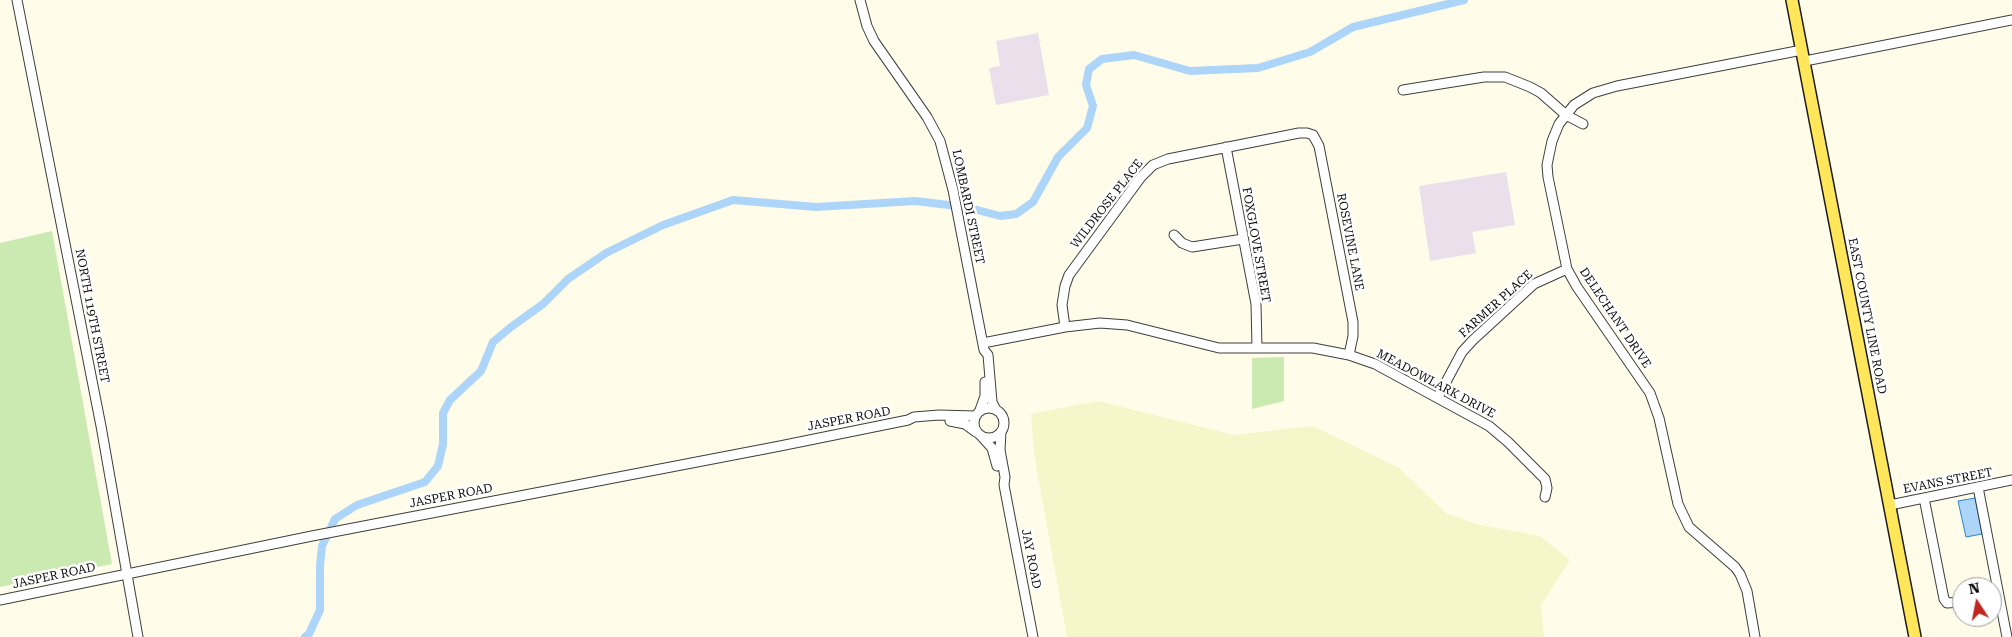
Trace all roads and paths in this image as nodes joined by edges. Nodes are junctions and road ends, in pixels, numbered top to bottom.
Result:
1 (17, 0) edge
2 (860, 0) edge
3 (1792, 0) edge
4 (2012, 20) edge
5 (1803, 55) junction
6 (1403, 90) dead end
7 (1566, 115) junction
8 (1583, 124) dead end
9 (1313, 135) joint
10 (1226, 148) junction
11 (1174, 236) dead end
12 (1243, 239) junction
13 (1567, 269) junction
14 (1065, 327) junction
15 (984, 347) junction
16 (1257, 348) junction
17 (1349, 355) junction
18 (1438, 397) junction
19 (996, 410) junction
20 (978, 413) junction
21 (908, 420) junction
22 (1001, 432) junction
23 (979, 435) junction
24 (2012, 480) edge
25 (1004, 485) junction
26 (1978, 487) junction
27 (1545, 497) dead end
28 (1924, 498) junction
29 (1890, 505) junction
30 (127, 573) junction
31 (1992, 577) edge
32 (0, 600) edge
33 (1952, 603) edge
34 (2002, 620) edge
35 (2012, 636) edge
36 (138, 637) edge
37 (1033, 637) edge
38 (1755, 637) edge
39 (1915, 637) edge
40 (2007, 637) edge

1 - 30 street, NORTH 119TH STREET
2 - 15 street, LOMBARDI STREET
3 - 5 main road, EAST COUNTY LINE ROAD
4 - 5 street, DELECHANT DRIVE
5 - 7 street, DELECHANT DRIVE
5 - 29 main road, EAST COUNTY LINE ROAD
6 - 7 street
7 - 8 street
7 - 13 street, DELECHANT DRIVE
9 - 10 street, WILDROSE PLACE
9 - 17 street, ROSEVINE LANE
10 - 12 street, FOXGLOVE STREET
10 - 14 street, WILDROSE PLACE
11 - 12 street
12 - 16 street, FOXGLOVE STREET
13 - 18 street, FARMER PLACE
13 - 38 street, DELECHANT DRIVE
14 - 15 street, MEADOWLARK DRIVE
14 - 16 street, MEADOWLARK DRIVE
15 - 19 street, LOMBARDI STREET
15 - 20 street, LOMBARDI STREET
16 - 17 street, MEADOWLARK DRIVE
17 - 18 street, MEADOWLARK DRIVE
18 - 27 street, MEADOWLARK DRIVE
19 - 20 street
19 - 22 street
20 - 21 street, JASPER ROAD
20 - 23 street
21 - 23 street, JASPER ROAD
21 - 30 street, JASPER ROAD
22 - 23 street
22 - 25 street, JAY ROAD
23 - 25 street, JAY ROAD
24 - 26 street, EVANS STREET
25 - 37 street, JAY ROAD
26 - 28 street, EVANS STREET
26 - 31 street
28 - 29 street, EVANS STREET
28 - 33 street
29 - 39 main road, EAST COUNTY LINE ROAD
30 - 32 street, JASPER ROAD
30 - 36 street, NORTH 119TH STREET
34 - 40 street
35 - 40 street

